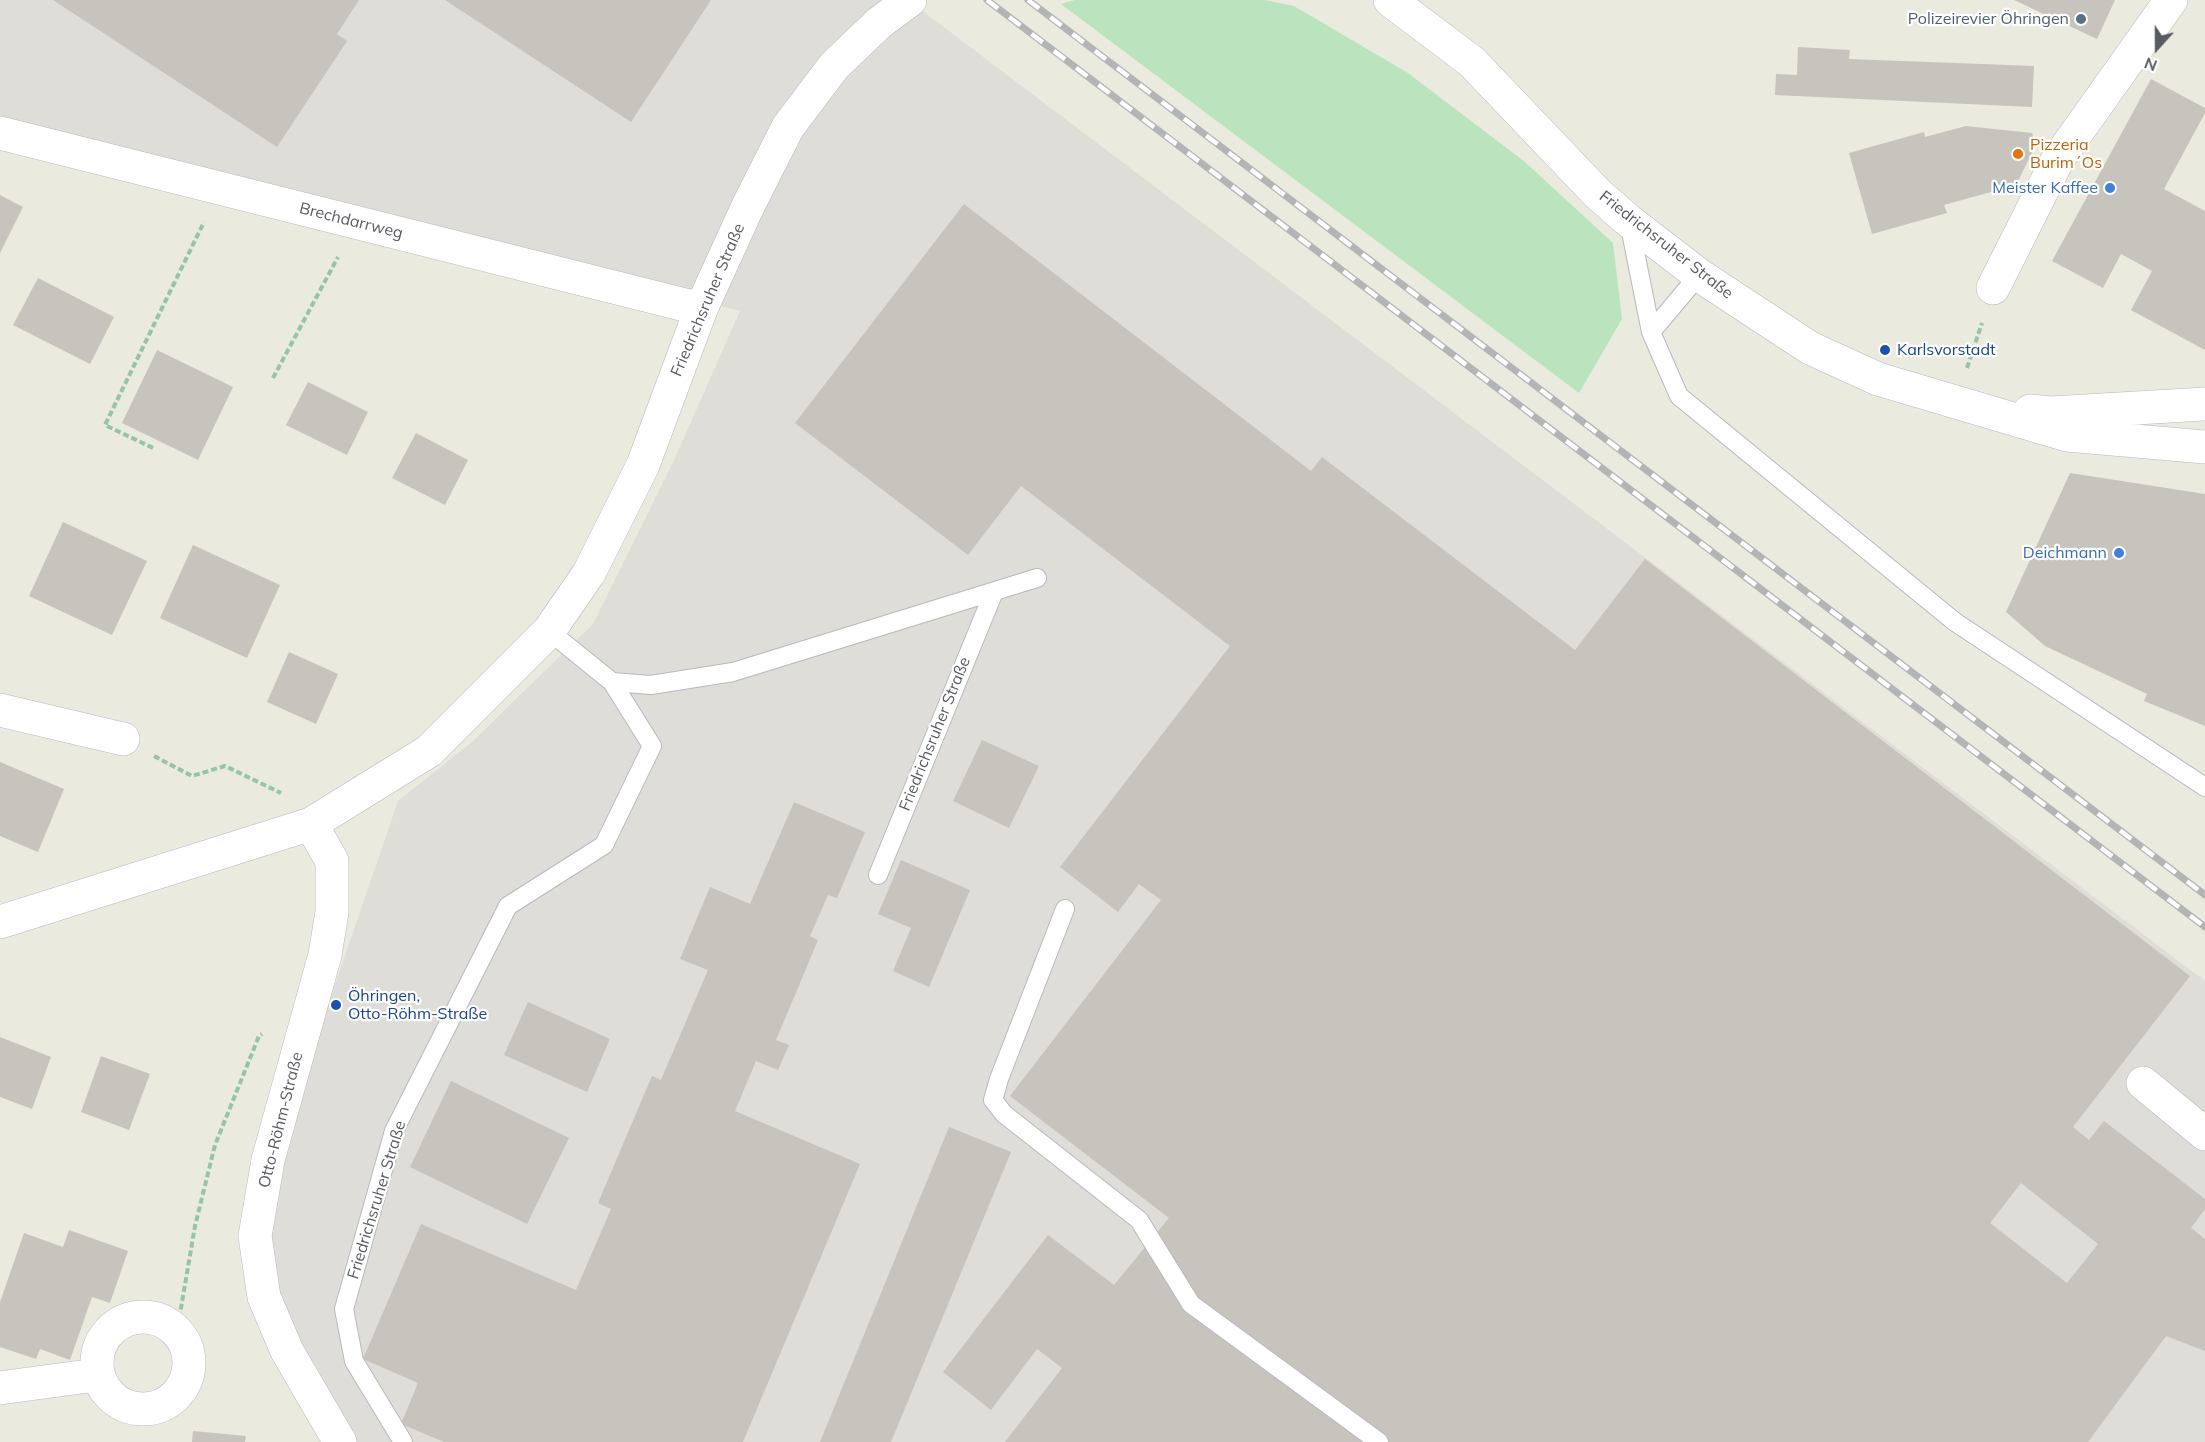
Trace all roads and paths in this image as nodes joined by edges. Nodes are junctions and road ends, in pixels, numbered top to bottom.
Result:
1 (910, 0) edge
2 (1390, 0) edge
3 (2171, 0) edge
4 (0, 133) edge
5 (221, 189) junction
6 (1629, 221) junction
7 (356, 223) junction
8 (1699, 275) junction
9 (1993, 288) joint
10 (701, 309) junction
11 (1651, 332) junction
12 (273, 378) dead end
13 (1957, 401) junction
14 (2205, 404) edge
15 (2067, 435) junction
16 (2205, 447) edge
17 (153, 448) dead end
18 (2205, 466) edge
19 (1037, 578) dead end
20 (993, 594) junction
21 (549, 631) junction
22 (612, 682) junction
23 (0, 710) edge
24 (123, 740) joint
25 (2205, 787) edge
26 (311, 824) junction
27 (878, 875) dead end
28 (1065, 909) dead end
29 (0, 922) edge
30 (312, 1002) junction
31 (2143, 1083) dead end
32 (2205, 1134) edge
33 (173, 1326) junction
34 (96, 1375) junction
35 (0, 1388) edge
36 (340, 1442) edge
37 (404, 1442) edge
38 (1379, 1442) edge

1 - 10 main road, Friedrichsruher Straße
2 - 6 main road, Friedrichsruher Straße
3 - 9 main road
4 - 5 main road, Brechdarrweg
5 - 7 main road, Brechdarrweg
5 - 17 path
6 - 8 main road, Friedrichsruher Straße
6 - 11 lane
7 - 10 main road, Brechdarrweg
7 - 12 path
8 - 11 lane
8 - 13 main road, Friedrichsruher Straße
9 - 13 path
10 - 21 main road, Friedrichsruher Straße
11 - 25 lane
13 - 14 main road, Friedrichsruher Straße
13 - 15 main road, Friedrichsruher Straße
15 - 16 main road, Friedrichsruher Straße
15 - 18 main road
19 - 20 lane
20 - 22 lane
20 - 27 lane, Friedrichsruher Straße
21 - 22 lane, Friedrichsruher Straße
21 - 26 main road, Friedrichsruher Straße
22 - 37 lane, Friedrichsruher Straße
23 - 24 main road
24 - 26 path
26 - 29 main road, Friedrichsruher Straße
26 - 30 main road, Otto-Röhm-Straße
28 - 38 lane
30 - 33 path
30 - 36 main road, Otto-Röhm-Straße
31 - 32 main road
33 - 34 main road
33 - 34 main road
34 - 35 main road

